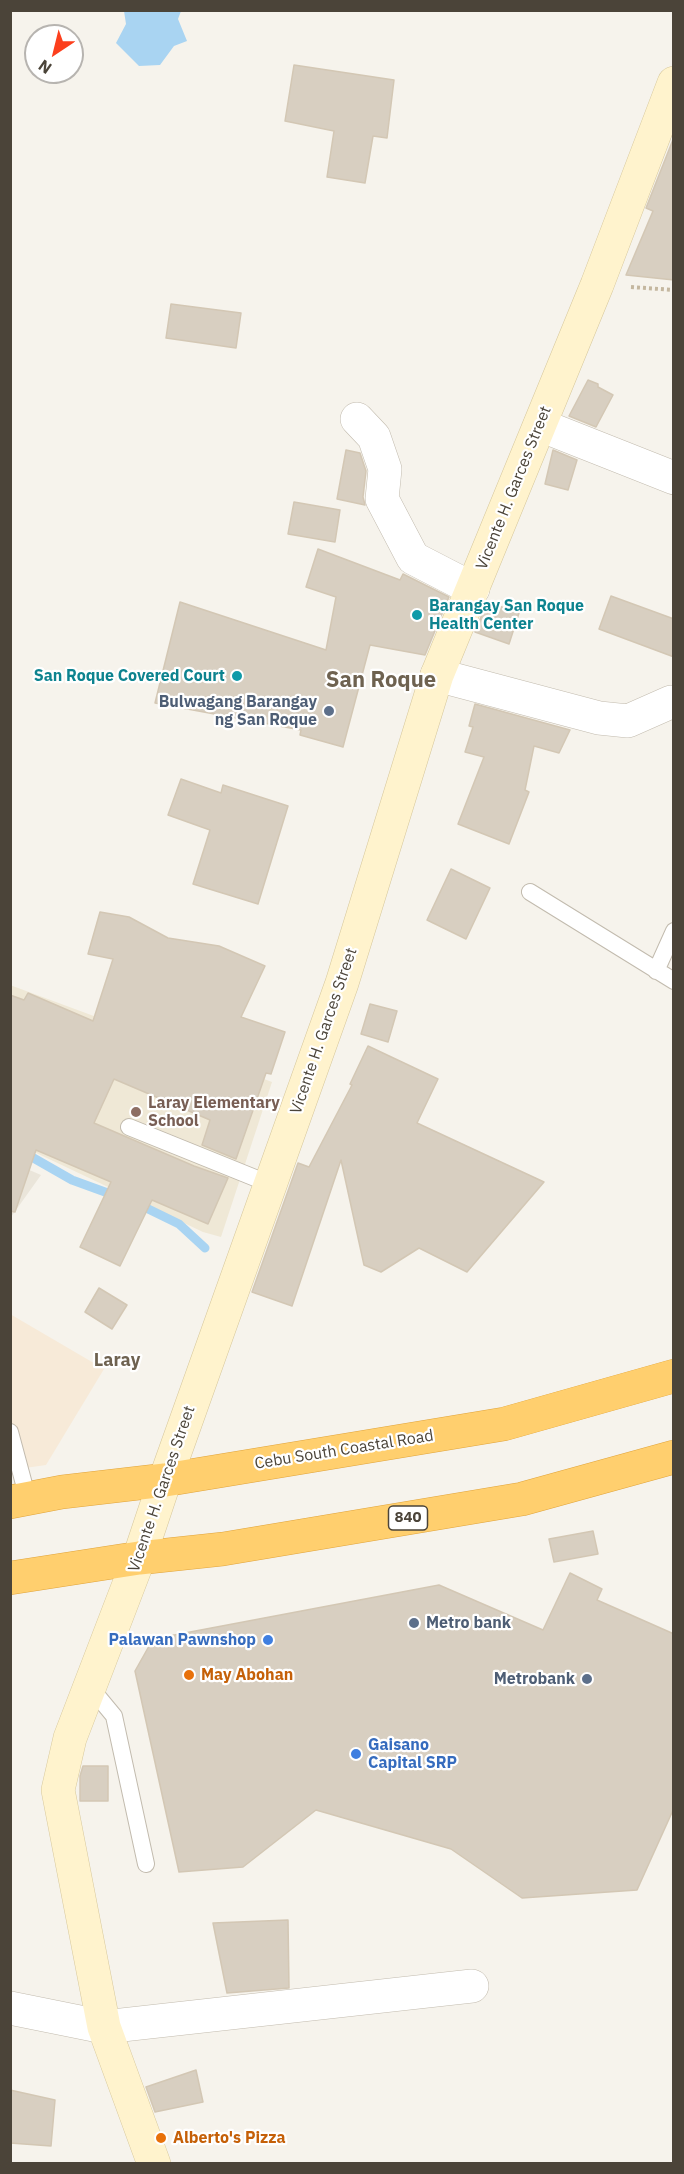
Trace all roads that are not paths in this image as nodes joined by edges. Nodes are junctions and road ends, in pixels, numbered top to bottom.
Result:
1 (674, 83) edge
2 (357, 419) dead end
3 (540, 424) junction
4 (674, 478) edge
5 (473, 589) junction
6 (437, 675) junction
7 (671, 702) dead end
8 (530, 892) dead end
9 (674, 931) edge
10 (656, 971) junction
11 (674, 981) edge
12 (129, 1127) dead end
13 (270, 1184) junction
14 (674, 1376) edge
15 (10, 1432) edge
16 (674, 1457) edge
17 (165, 1480) junction
18 (19, 1501) edge
19 (139, 1558) junction
20 (10, 1578) edge
21 (90, 1687) junction
22 (146, 1864) dead end
23 (472, 1986) dead end
24 (10, 2008) edge
25 (104, 2027) junction
26 (154, 2163) edge

1 - 3 street, Vicente H. Garces Street
2 - 5 street
3 - 4 street
3 - 5 street, Vicente H. Garces Street
5 - 6 street, Vicente H. Garces Street
6 - 7 street
6 - 13 street, Vicente H. Garces Street
8 - 10 lane
9 - 10 lane
10 - 11 lane
12 - 13 lane
13 - 17 street, Vicente H. Garces Street
14 - 17 highway, Cebu South Coastal Road
15 - 18 lane
16 - 19 highway, 840
17 - 18 highway, Cebu South Coastal Road
17 - 19 street, Vicente H. Garces Street
19 - 20 highway, 840
19 - 21 street, Vicente H. Garces Street
21 - 22 lane
21 - 25 street, Vicente H. Garces Street
23 - 25 street
24 - 25 street
25 - 26 street, Vicente H. Garces Street

